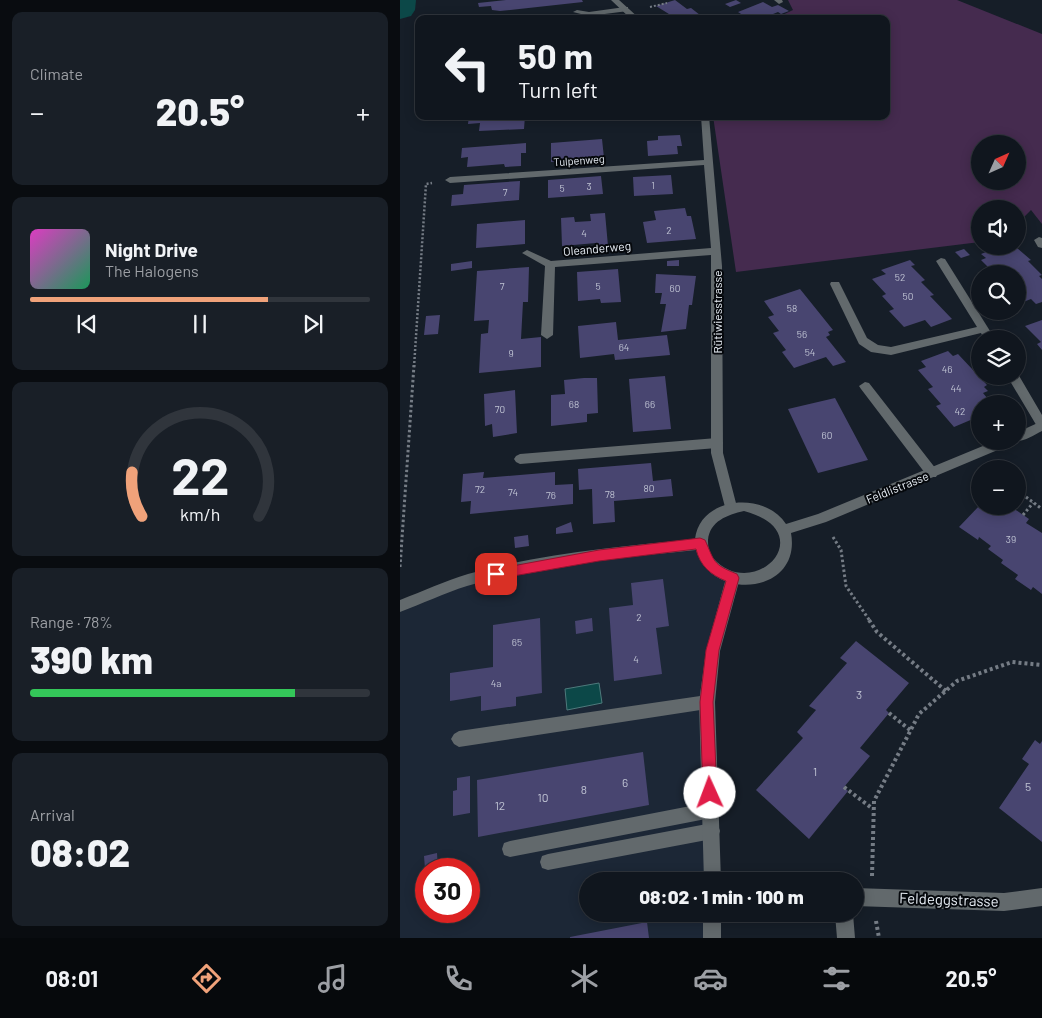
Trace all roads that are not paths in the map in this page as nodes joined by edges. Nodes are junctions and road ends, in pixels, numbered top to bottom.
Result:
1 (615, 0) edge
2 (625, 9) junction
3 (577, 12) dead end
4 (632, 15) edge
5 (705, 120) edge
6 (710, 162) junction
7 (450, 180) road end
8 (716, 251) junction
9 (526, 253) dead end
10 (941, 261) dead end
11 (550, 264) junction
12 (835, 284) dead end
13 (984, 330) edge
14 (547, 335) dead end
15 (971, 337) edge
16 (1018, 385) edge
17 (865, 386) dead end
18 (1042, 426) edge
19 (1026, 433) edge
20 (717, 442) junction
21 (987, 450) edge
22 (520, 458) dead end
23 (932, 473) junction
24 (731, 507) junction
25 (784, 530) junction
26 (700, 544) junction
27 (733, 578) junction
28 (400, 606) edge
29 (707, 702) junction
30 (459, 739) dead end
31 (711, 810) junction
32 (712, 831) junction
33 (510, 849) dead end
34 (548, 862) dead end
35 (712, 872) edge
36 (864, 896) edge
37 (1042, 898) edge
38 (712, 922) edge
39 (845, 922) edge
40 (712, 938) edge
41 (846, 938) edge

1 - 2 street
2 - 3 street
2 - 4 street
5 - 6 street, Rütiwiesstrasse
6 - 7 street, Tulpenweg
6 - 8 street, Rütiwiesstrasse
8 - 11 street, Oleanderweg
8 - 20 street, Rütiwiesstrasse
9 - 11 street
10 - 13 street
11 - 14 street, Oleanderweg
12 - 15 street
16 - 18 street
17 - 23 street
18 - 19 street
20 - 22 street
20 - 24 street, Rütiwiesstrasse
21 - 23 street, Feldlistrasse
23 - 25 street, Feldlistrasse
24 - 25 street
24 - 26 street
25 - 27 street
26 - 27 street
26 - 28 street
27 - 29 street
29 - 30 street
29 - 31 street
31 - 32 street
31 - 33 street
32 - 34 street
32 - 35 street
36 - 37 street, Feldeggstrasse
38 - 40 street
39 - 41 street

